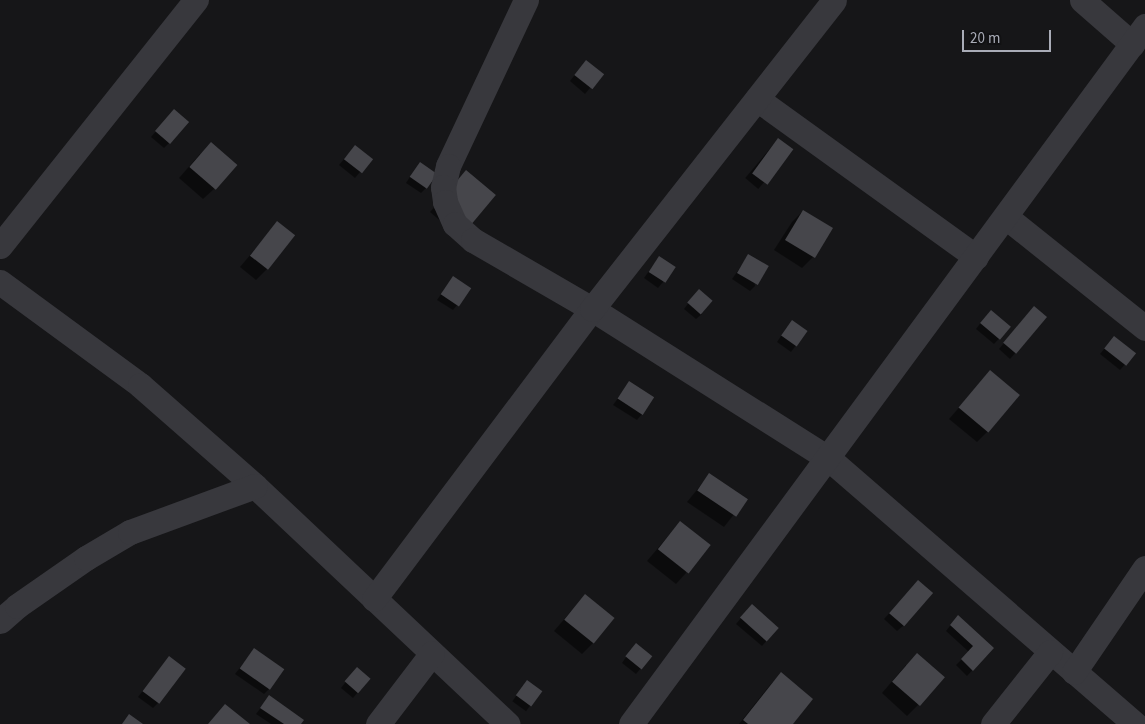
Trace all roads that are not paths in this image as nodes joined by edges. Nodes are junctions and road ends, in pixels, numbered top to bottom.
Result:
1 (196, 0) edge
2 (526, 0) edge
3 (834, 0) edge
4 (1082, 0) edge
5 (1138, 35) edge
6 (758, 99) junction
7 (1006, 217) junction
8 (0, 246) edge
9 (976, 257) junction
10 (0, 282) edge
11 (592, 309) junction
12 (1145, 328) edge
13 (828, 458) junction
14 (255, 486) junction
15 (1145, 568) edge
16 (374, 599) junction
17 (0, 621) edge
18 (1050, 652) junction
19 (432, 653) junction
20 (1074, 672) junction
21 (1145, 713) edge
22 (378, 724) edge
23 (508, 724) edge
24 (631, 724) edge
25 (993, 724) edge
26 (1135, 724) edge

1 - 8 street
2 - 11 street
3 - 6 street
4 - 5 street
5 - 7 street
6 - 9 street
6 - 11 street
7 - 9 street
7 - 12 street
9 - 13 street
10 - 14 street
11 - 13 street
11 - 16 street
13 - 18 street
13 - 24 street
14 - 16 street
14 - 17 street
15 - 20 street
16 - 19 street
18 - 20 street
18 - 25 street
19 - 22 street
19 - 23 street
20 - 26 street
21 - 26 street

